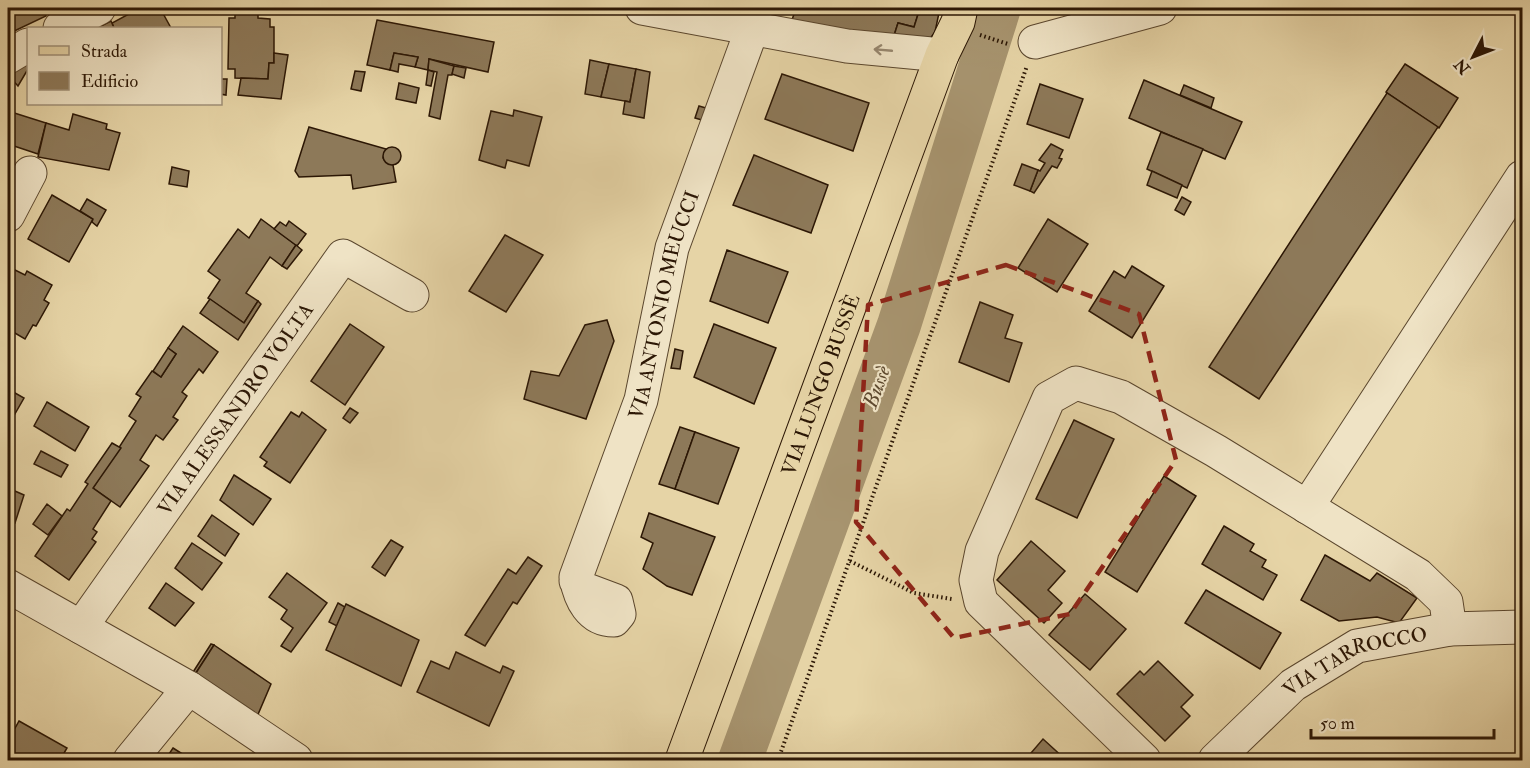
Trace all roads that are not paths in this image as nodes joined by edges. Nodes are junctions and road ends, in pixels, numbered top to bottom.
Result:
1 (99, 8) edge
2 (642, 8) edge
3 (1160, 8) edge
4 (960, 15) edge
5 (62, 27) edge
6 (752, 29) junction
7 (1035, 42) road end
8 (27, 46) edge
9 (942, 55) junction
10 (8, 57) edge
11 (30, 173) dead end
12 (1522, 177) edge
13 (8, 215) edge
14 (412, 295) dead end
15 (1307, 507) junction
16 (576, 581) dead end
17 (8, 586) edge
18 (81, 627) junction
19 (1522, 627) edge
20 (1450, 629) junction
21 (189, 688) junction
22 (130, 760) edge
23 (296, 760) edge
24 (682, 760) edge
25 (1144, 760) edge
26 (1215, 760) edge

1 - 5 street
2 - 6 street
3 - 7 street
4 - 9 main road, VIA LUNGO BUSSÈ
9 -> 6 street
6 - 16 street, VIA ANTONIO MEUCCI
8 - 10 street
9 - 24 main road, VIA LUNGO BUSSÈ
11 - 13 street
12 - 15 street
14 - 18 street, VIA ALESSANDRO VOLTA
15 - 20 street
15 - 25 street
17 - 18 street
18 - 21 street
19 - 20 street, VIA TARROCCO
20 - 26 street, VIA TARROCCO
21 - 22 street
21 - 23 street

